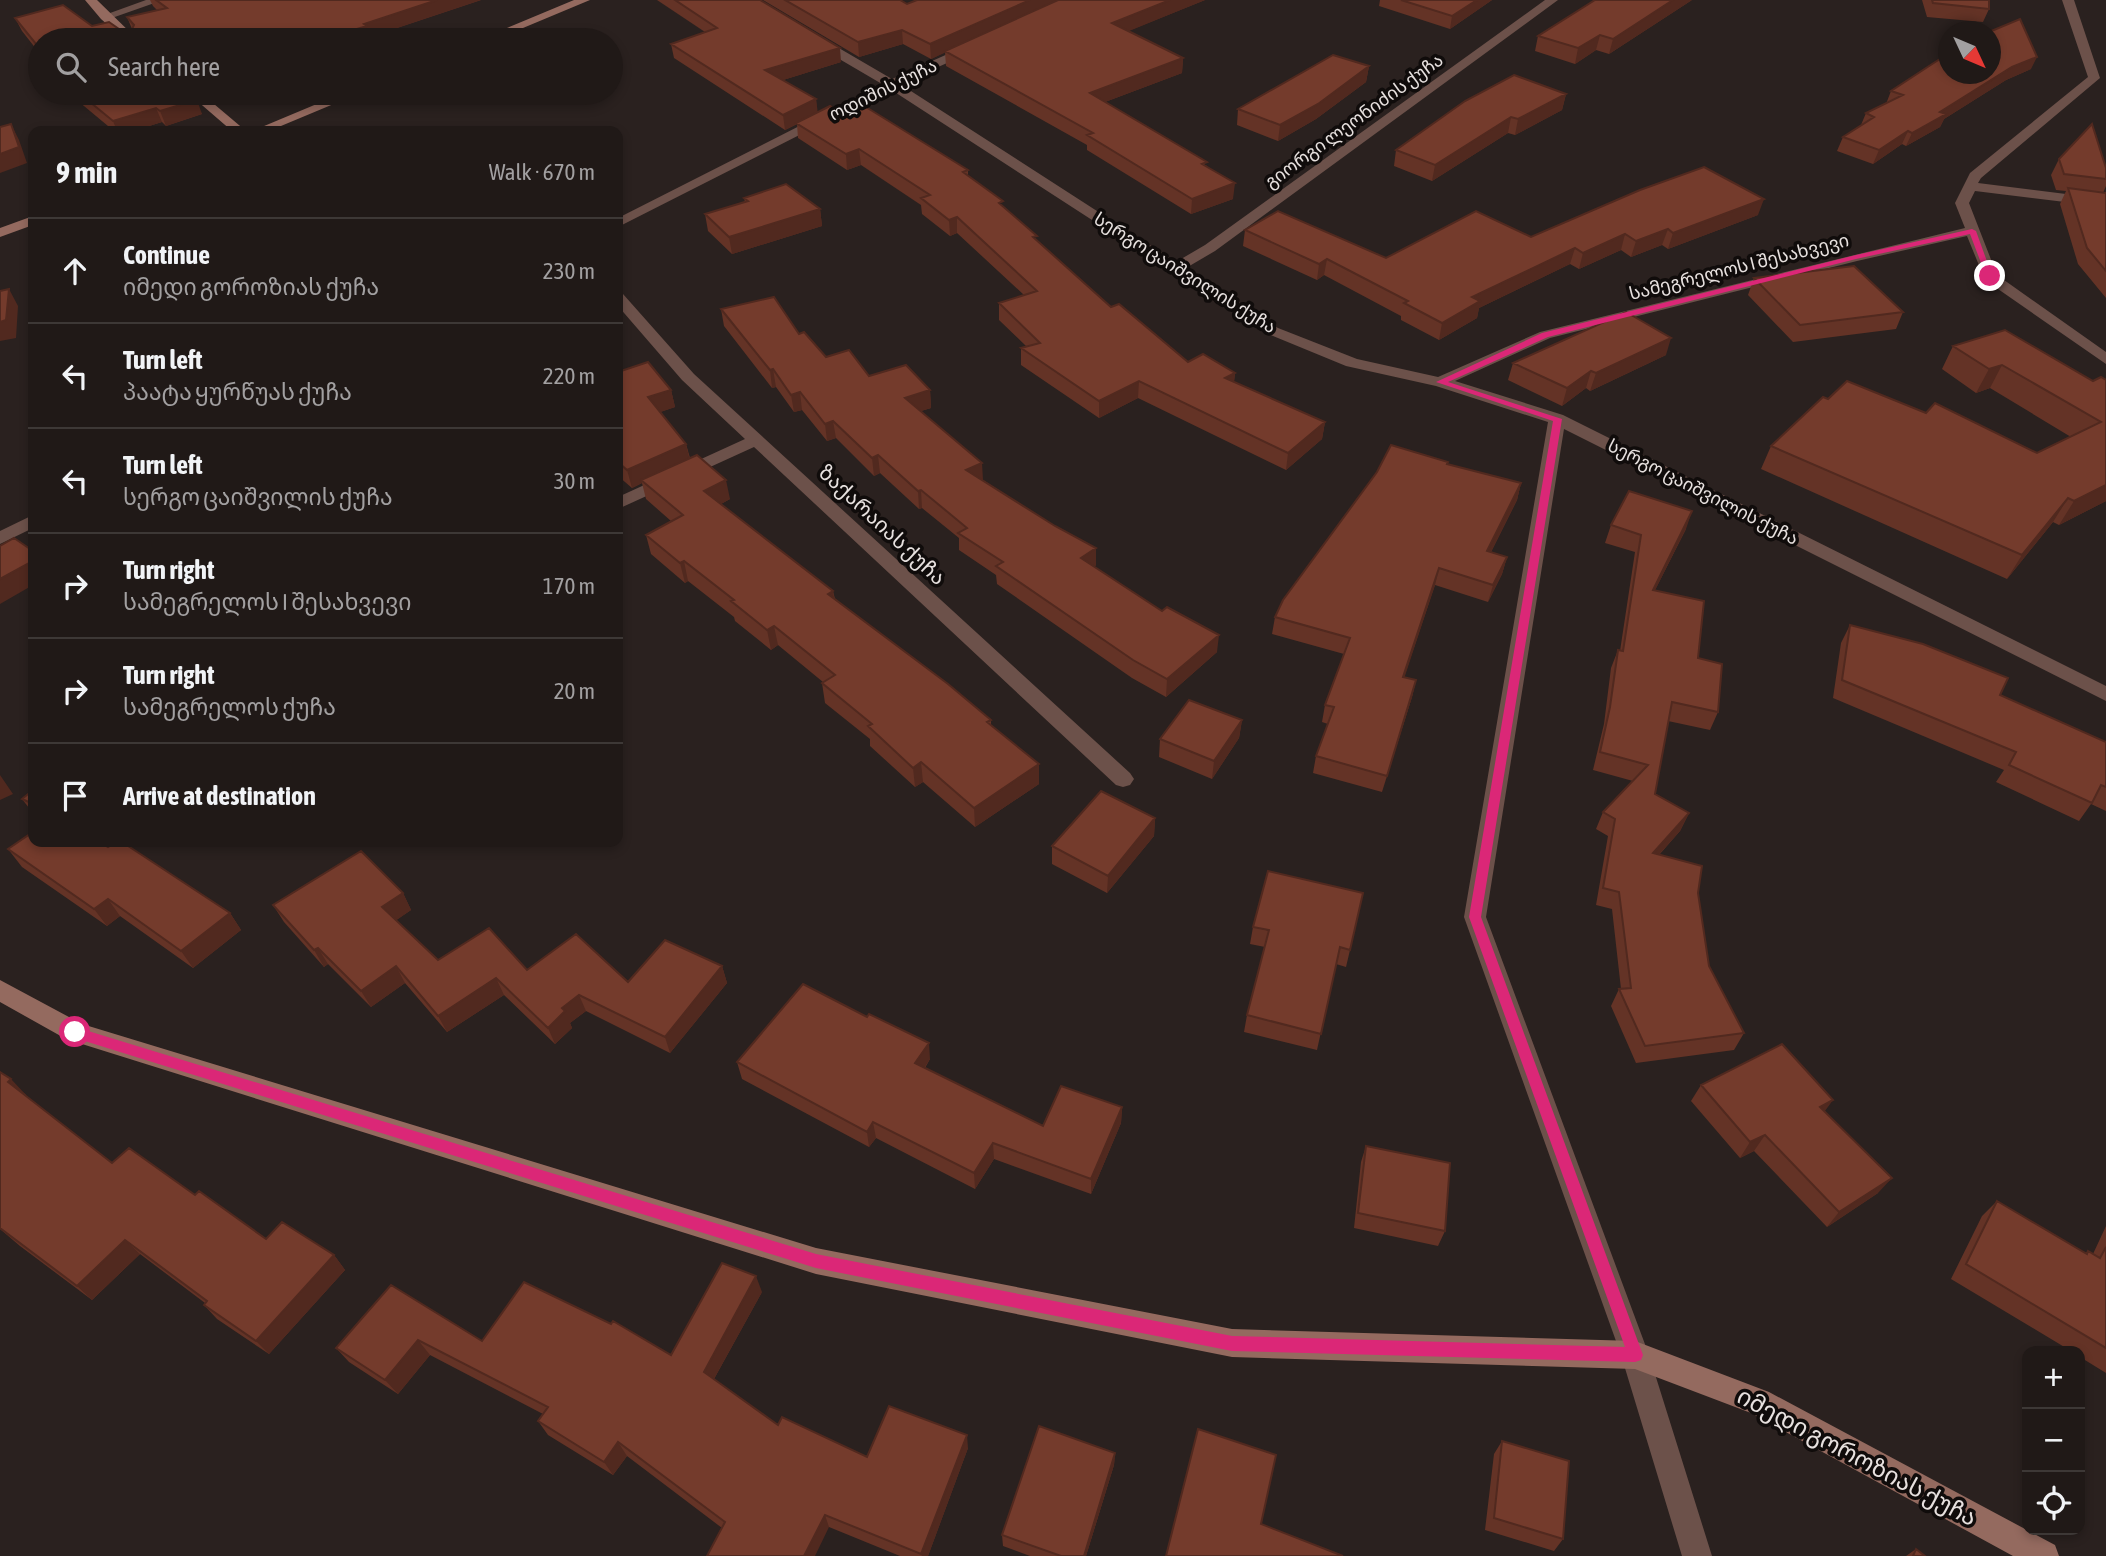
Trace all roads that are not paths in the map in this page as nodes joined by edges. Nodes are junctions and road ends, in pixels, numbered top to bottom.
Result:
1 (91, 0) edge
2 (157, 0) edge
3 (584, 0) edge
4 (1552, 0) edge
5 (2068, 0) edge
6 (105, 17) junction
7 (118, 28) edge
8 (514, 28) edge
9 (809, 35) edge
10 (978, 45) edge
11 (2100, 79) edge
12 (891, 84) junction
13 (209, 105) edge
14 (324, 105) edge
15 (234, 126) edge
16 (271, 126) edge
17 (1970, 187) junction
18 (2106, 203) edge
19 (623, 220) edge
20 (28, 222) edge
21 (1972, 231) junction
22 (0, 233) edge
23 (1175, 268) junction
24 (623, 304) edge
25 (2106, 359) edge
26 (1440, 382) junction
27 (1558, 419) junction
28 (756, 440) junction
29 (623, 502) edge
30 (28, 524) edge
31 (0, 538) edge
32 (2106, 694) edge
33 (1123, 779) dead end
34 (0, 990) edge
35 (1635, 1355) junction
36 (1697, 1556) edge
37 (2044, 1556) edge

1 - 6 street
2 - 6 street
3 - 8 street
4 - 23 street, გიორგი ლეონიძის ქუჩა
5 - 11 street
6 - 7 street
9 - 12 street, სერგო ცაიშვილის ქუჩა
10 - 12 street, ოდიშის ქუჩა
11 - 17 street
12 - 19 street, ოდიშის ქუჩა
12 - 23 street, სერგო ცაიშვილის ქუჩა
13 - 15 street
14 - 16 street
17 - 18 street
17 - 21 street
20 - 22 street
21 - 25 street
21 - 26 street, სამეგრელოს I შესახვევი
23 - 26 street, სერგო ცაიშვილის ქუჩა
24 - 28 street, ზაქარაიას ქუჩა
26 - 27 street, სერგო ცაიშვილის ქუჩა
27 - 32 street, სერგო ცაიშვილის ქუჩა
27 - 35 street
28 - 29 street
28 - 33 street, ზაქარაიას ქუჩა
30 - 31 street
34 - 35 street, იმედი გოროზიას ქუჩა
35 - 36 street
35 - 37 street, იმედი გოროზიას ქუჩა

